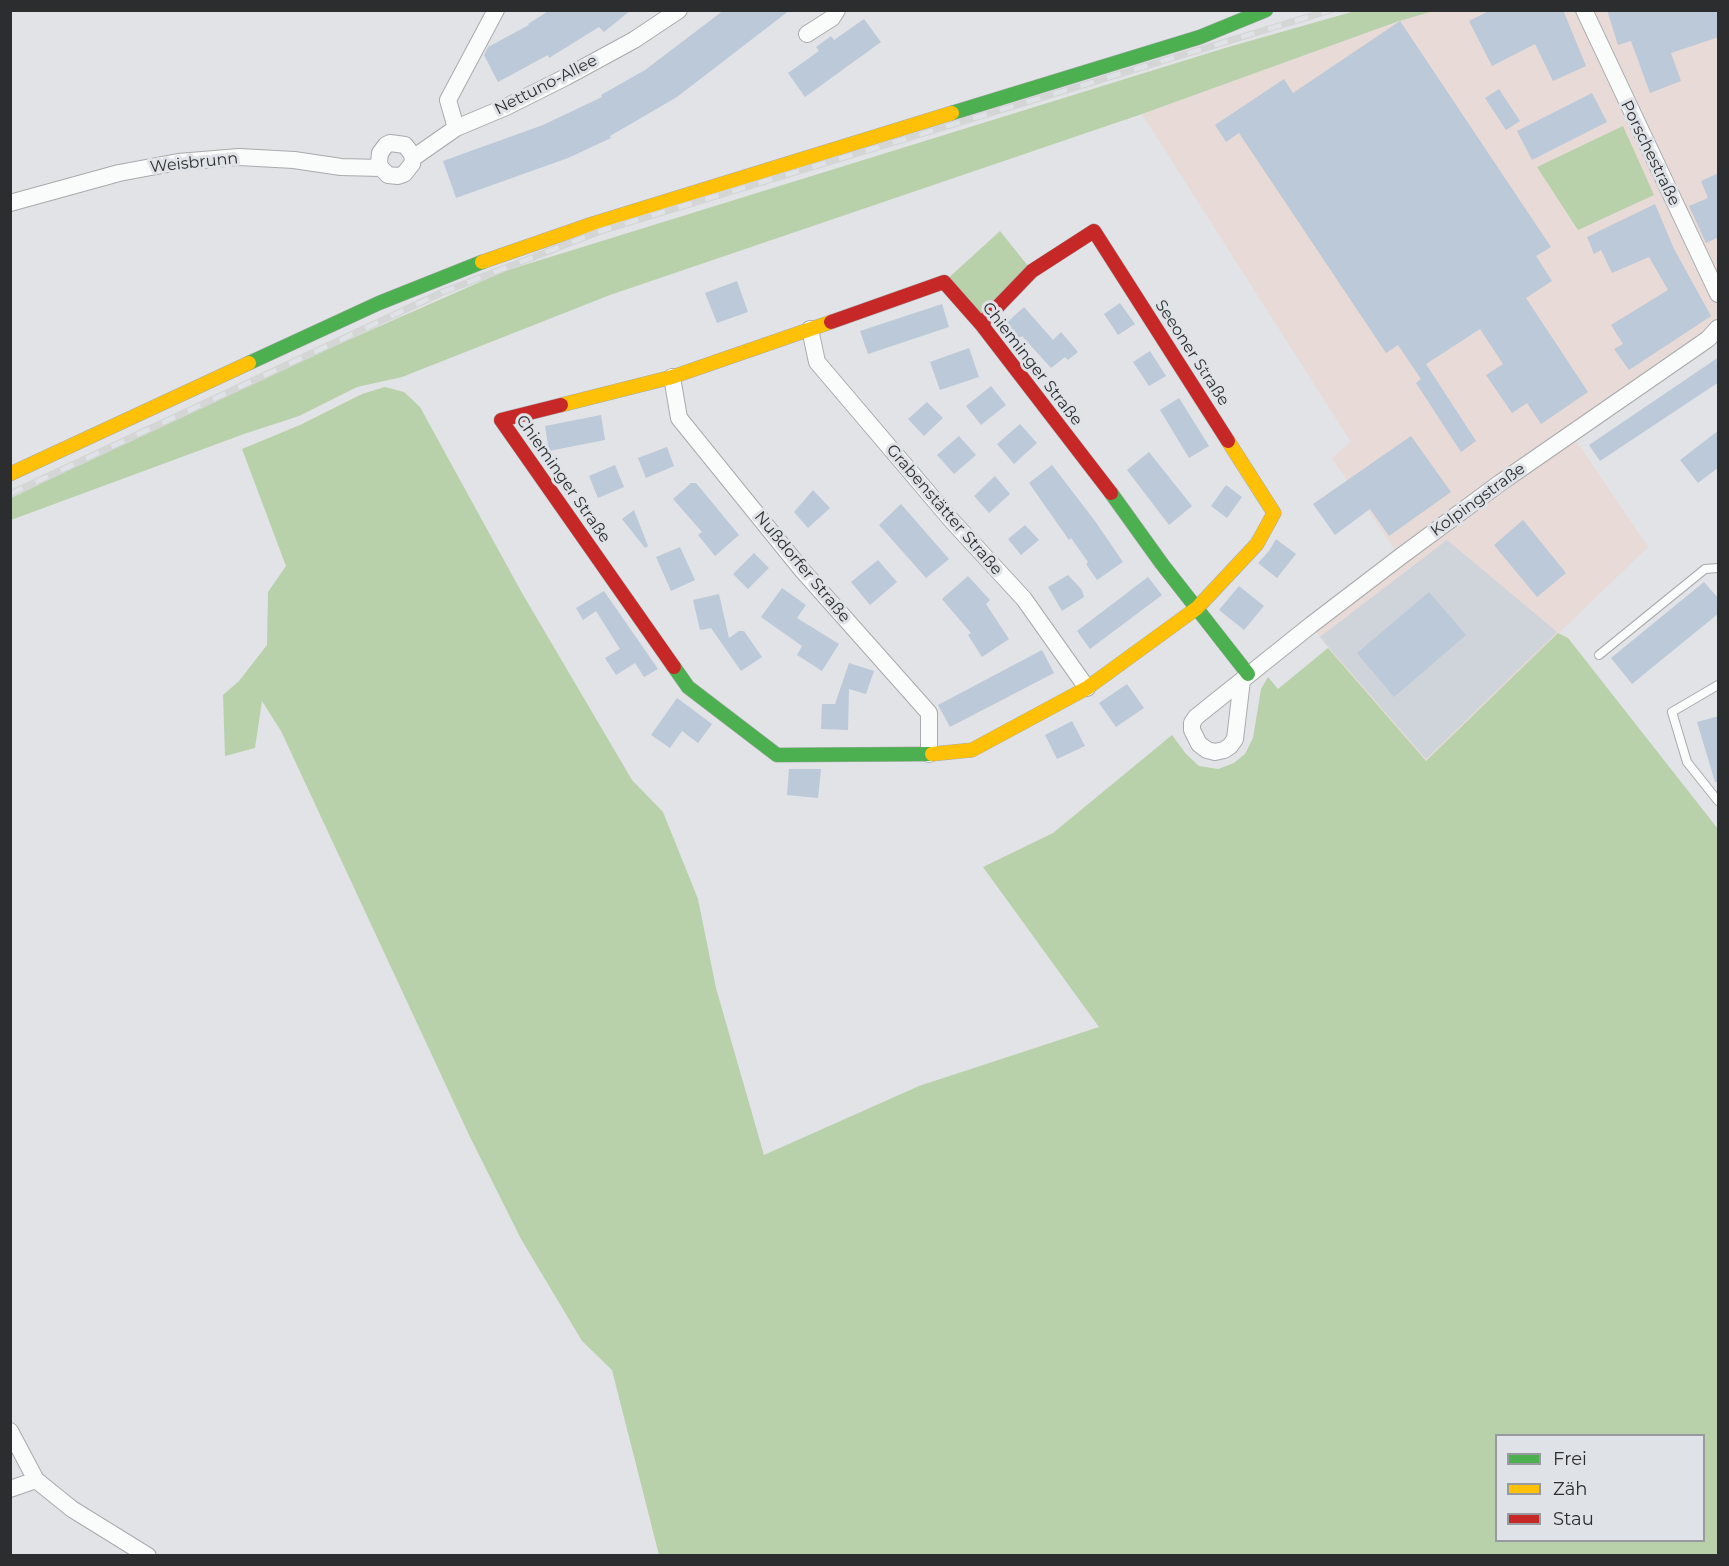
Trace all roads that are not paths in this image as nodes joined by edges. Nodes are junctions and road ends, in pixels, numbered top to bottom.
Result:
1 (496, 10) edge
2 (679, 10) edge
3 (837, 10) edge
4 (1266, 10) edge
5 (1584, 10) edge
6 (807, 34) dead end
7 (456, 128) junction
8 (412, 158) junction
9 (381, 168) junction
10 (10, 203) edge
11 (1719, 294) edge
12 (981, 324) junction
13 (1719, 328) edge
14 (810, 330) junction
15 (672, 377) junction
16 (10, 474) edge
17 (1719, 568) edge
18 (1197, 608) junction
19 (1599, 655) dead end
20 (1245, 677) joint
21 (1719, 685) edge
22 (1087, 688) junction
23 (929, 754) junction
24 (1719, 801) edge
25 (10, 1431) edge
26 (36, 1480) junction
27 (10, 1489) edge
28 (148, 1556) edge

1 - 7 street
2 - 7 street, Nettuno-Allee
3 - 6 street
4 - 16 street
5 - 11 street, Porschestraße
7 - 8 street, Nettuno-Allee
8 - 9 street, Nettuno-Allee
8 - 9 street
9 - 10 street, Weisbrunn
12 - 14 street, Chieminger Straße
12 - 18 street, Chieminger Straße
12 - 18 street, Seeoner Straße
13 - 20 street, Kolpingstraße
14 - 15 street, Chieminger Straße
14 - 22 street, Grabenstätter Straße
15 - 23 street, Nußdorfer Straße
15 - 23 street, Chieminger Straße
17 - 19 lane
18 - 20 street, Chieminger Straße
18 - 22 street, Chieminger Straße
21 - 24 lane
22 - 23 street, Chieminger Straße
25 - 26 street
26 - 27 street
26 - 28 street

